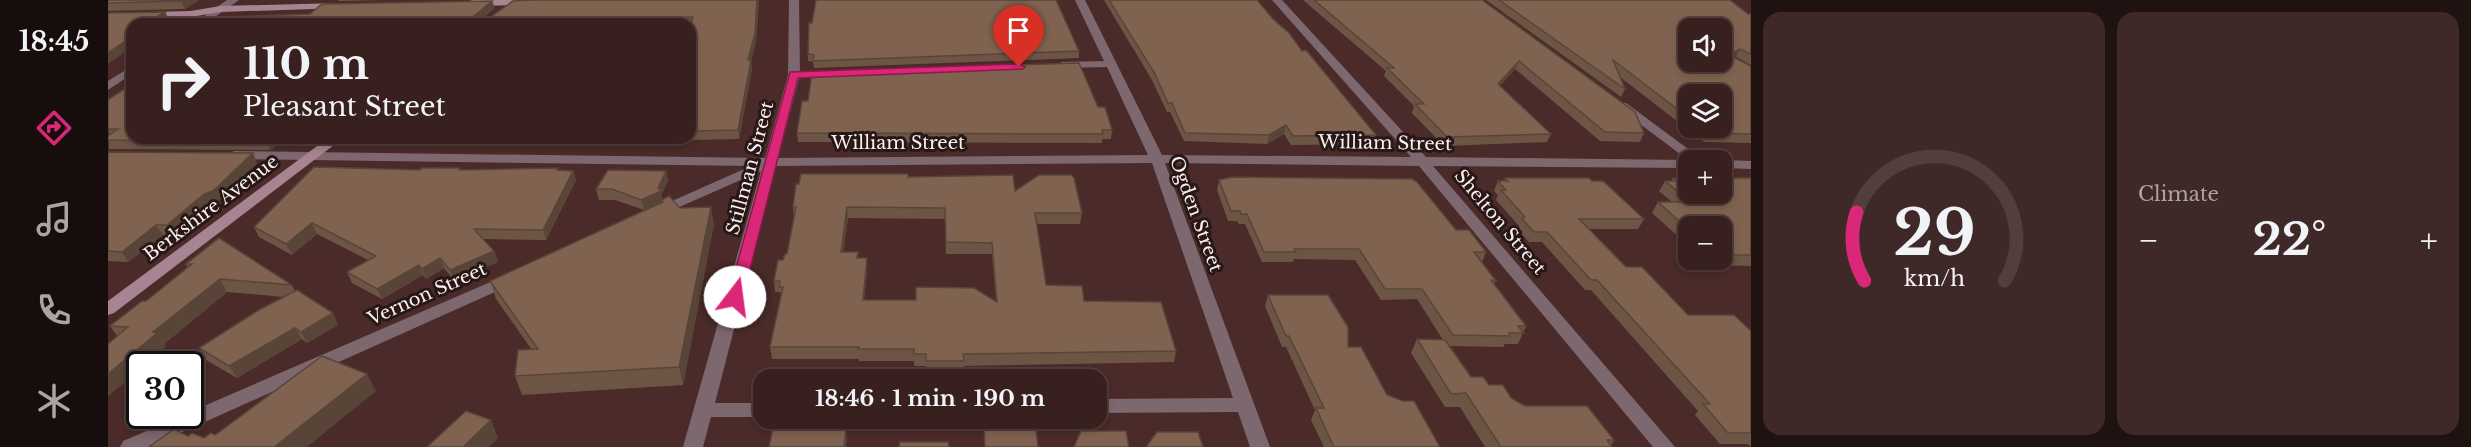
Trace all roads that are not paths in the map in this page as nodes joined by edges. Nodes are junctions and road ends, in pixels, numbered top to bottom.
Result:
1 (234, 0) edge
2 (794, 0) edge
3 (1080, 0) edge
4 (1277, 0) edge
5 (513, 1) edge
6 (535, 2) edge
7 (465, 3) edge
8 (108, 6) edge
9 (348, 6) edge
10 (220, 9) junction
11 (108, 16) edge
12 (493, 17) edge
13 (207, 18) edge
14 (1110, 64) junction
15 (1051, 66) edge
16 (126, 73) edge
17 (108, 86) edge
18 (1611, 98) edge
19 (328, 144) edge
20 (1683, 150) edge
21 (222, 155) edge
22 (314, 155) junction
23 (1156, 159) junction
24 (772, 162) junction
25 (1423, 162) junction
26 (1678, 164) edge
27 (1732, 164) edge
28 (1751, 165) edge
29 (642, 220) edge
30 (522, 273) edge
31 (108, 309) edge
32 (1244, 405) junction
33 (1107, 406) edge
34 (704, 410) junction
35 (753, 410) edge
36 (130, 447) edge
37 (693, 447) edge
38 (1260, 447) edge
39 (1665, 447) edge

1 - 10 street
2 - 24 street, Stillman Street
3 - 14 street, Ogden Street
4 - 25 street, Shelton Street
5 - 6 main road
5 - 7 main road
5 - 12 main road
8 - 10 main road
9 - 10 main road
10 - 11 main road
10 - 13 street
14 - 15 street
14 - 23 street, Ogden Street
16 - 17 street
18 - 20 street
19 - 22 main road, Berkshire Avenue
21 - 22 street, William Street
22 - 24 street, William Street
22 - 31 main road, Berkshire Avenue
23 - 24 street, William Street
23 - 25 street, William Street
23 - 32 street, Ogden Street
24 - 29 street
24 - 34 street, Stillman Street
25 - 26 street, William Street
25 - 39 street, Shelton Street
27 - 28 street
30 - 36 street, Vernon Street
32 - 33 street
32 - 38 street, Ogden Street
34 - 35 street
34 - 37 street, Stillman Street

